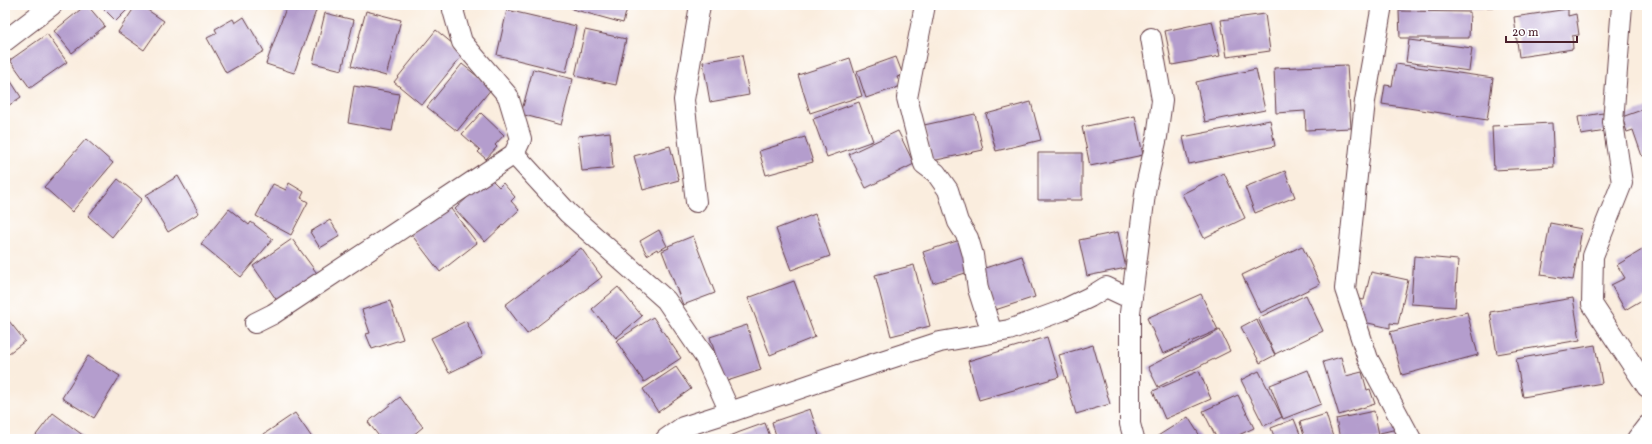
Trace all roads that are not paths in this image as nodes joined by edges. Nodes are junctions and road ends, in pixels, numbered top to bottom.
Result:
1 (52, 5) edge
2 (700, 5) edge
3 (924, 5) edge
4 (1382, 5) edge
5 (1622, 5) edge
6 (449, 6) edge
7 (1151, 38) dead end
8 (5, 41) edge
9 (514, 154) junction
10 (696, 202) dead end
11 (1132, 297) junction
12 (256, 323) dead end
13 (992, 333) junction
14 (1647, 387) edge
15 (730, 412) junction
16 (1647, 426) edge
17 (666, 439) edge
18 (1134, 439) edge
19 (1411, 439) edge
20 (1637, 439) edge

1 - 8 street
2 - 10 street
3 - 13 street
4 - 19 street
5 - 14 street
6 - 9 street
7 - 11 street
9 - 12 street
9 - 15 street
11 - 13 street
11 - 18 street
13 - 15 street
15 - 17 street
16 - 20 street

